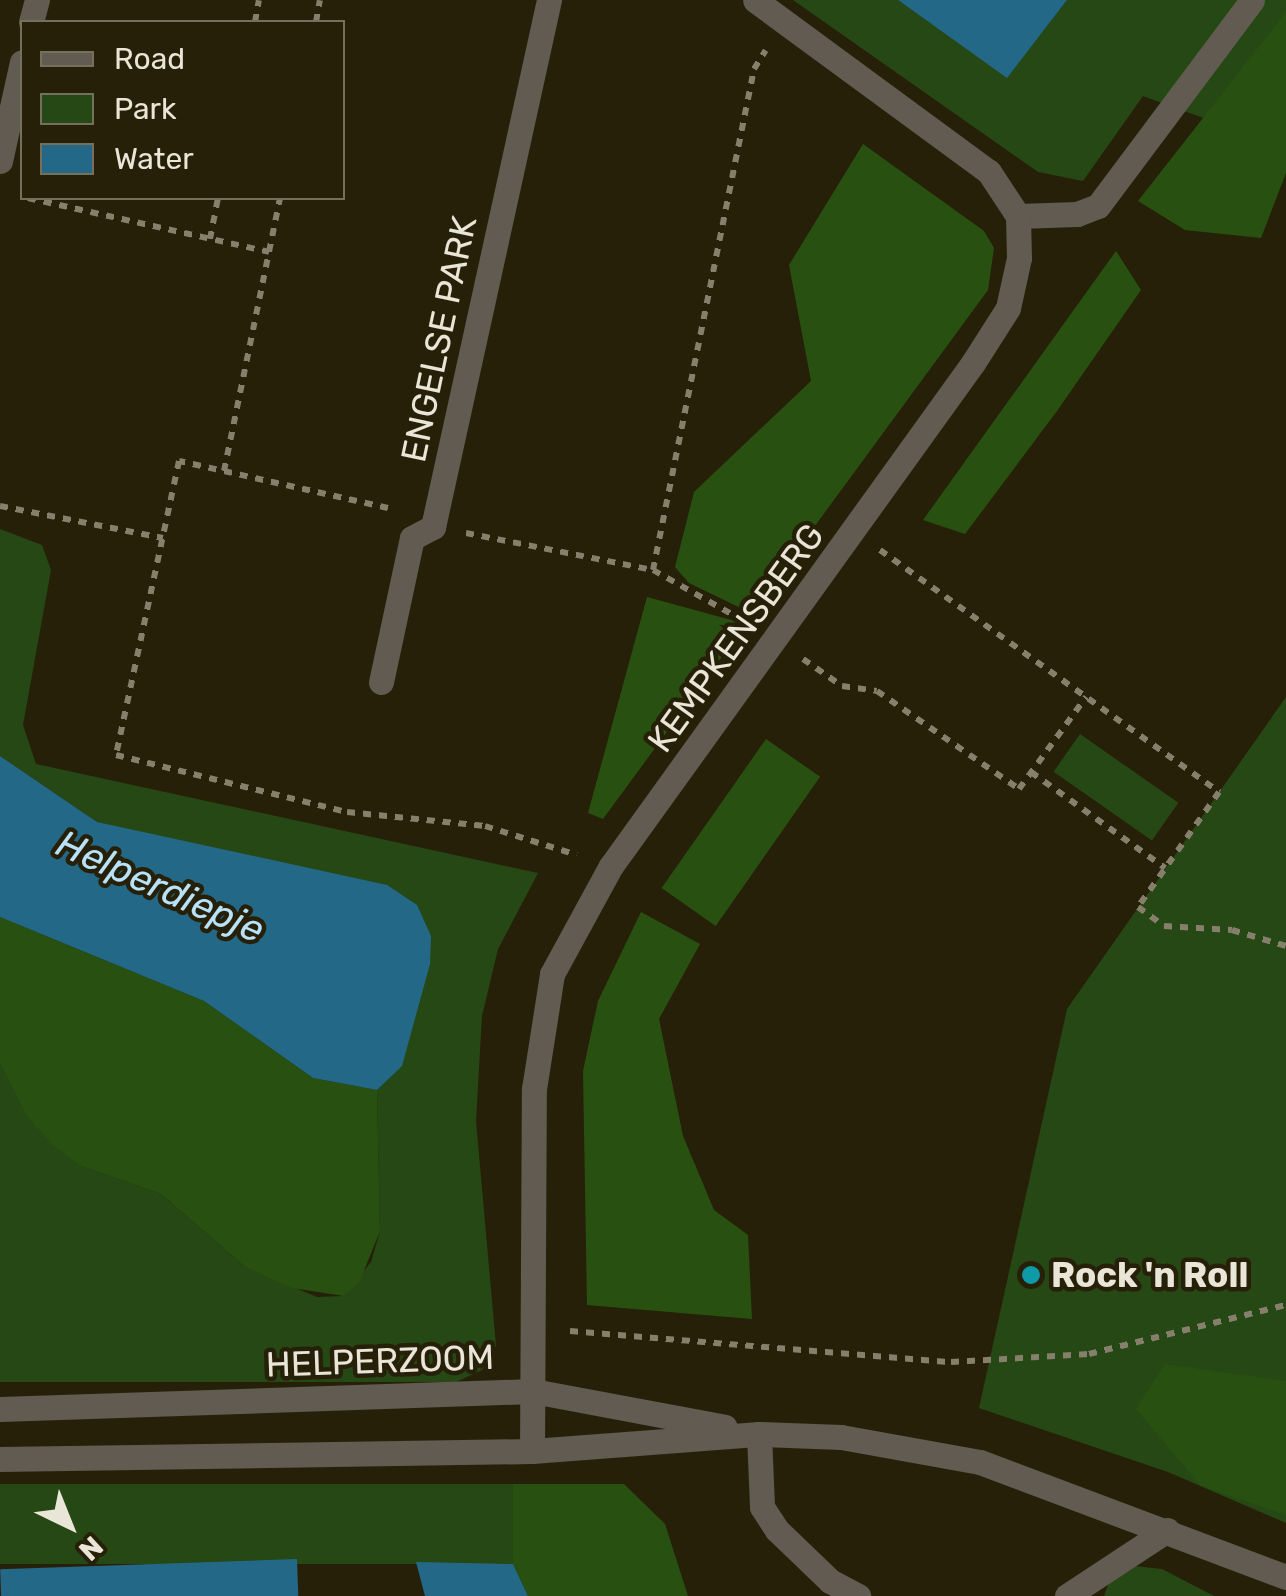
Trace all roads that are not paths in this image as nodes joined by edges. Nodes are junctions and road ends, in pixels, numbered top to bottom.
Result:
1 (549, 0) edge
2 (755, 0) edge
3 (1252, 0) edge
4 (20, 71) edge
5 (0, 161) edge
6 (1018, 216) junction
7 (381, 682) dead end
8 (533, 1390) junction
9 (0, 1408) edge
10 (759, 1434) junction
11 (532, 1452) junction
12 (0, 1459) edge
13 (1167, 1530) junction
14 (1286, 1576) edge
15 (858, 1596) edge
16 (1067, 1596) edge

1 - 7 street, ENGELSE PARK
2 - 6 street
3 - 6 street
4 - 5 street
6 - 8 street, KEMPKENSBERG
8 - 9 street, HELPERZOOM
8 - 10 street, HELPERZOOM
8 - 11 street, KEMPKENSBERG
10 - 11 street, HELPERZOOM
10 - 13 street, HELPERZOOM
10 - 15 street
11 - 12 street, HELPERZOOM
13 - 14 street, HELPERZOOM
13 - 16 street

